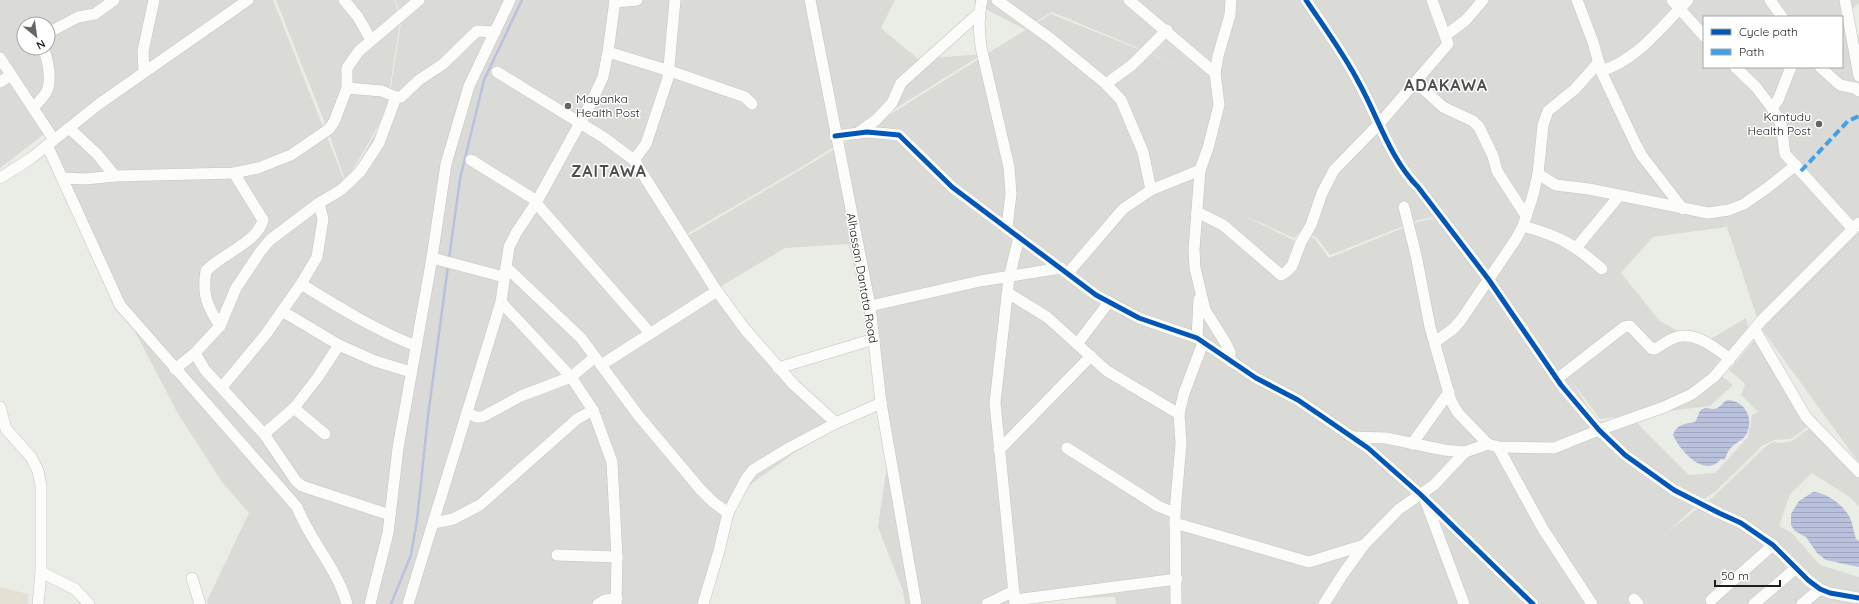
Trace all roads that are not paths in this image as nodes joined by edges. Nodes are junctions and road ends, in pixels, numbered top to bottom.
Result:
1 (114, 0) edge
2 (154, 0) edge
3 (247, 0) edge
4 (344, 0) edge
5 (419, 0) edge
6 (510, 0) edge
7 (637, 0) edge
8 (675, 0) edge
9 (810, 0) edge
10 (982, 0) edge
11 (997, 0) edge
12 (1129, 0) edge
13 (1231, 0) edge
14 (1306, 0) edge
15 (1432, 0) edge
16 (1483, 0) edge
17 (1577, 0) edge
18 (1688, 0) edge
19 (1770, 0) edge
20 (1845, 0) edge
21 (615, 1) edge
22 (1676, 4) edge
23 (979, 12) junction
24 (1781, 16) edge
25 (56, 29) edge
26 (1166, 30) junction
27 (495, 32) junction
28 (1446, 35) junction
29 (1703, 35) edge
30 (371, 40) junction
31 (608, 52) junction
32 (46, 56) edge
33 (0, 58) edge
34 (1600, 67) junction
35 (1736, 68) edge
36 (1791, 68) edge
37 (1821, 68) edge
38 (670, 70) junction
39 (144, 72) junction
40 (497, 72) dead end
41 (1215, 73) junction
42 (10, 75) junction
43 (1859, 76) edge
44 (0, 82) edge
45 (1416, 82) junction
46 (1106, 84) junction
47 (347, 88) junction
48 (1859, 91) edge
49 (396, 97) junction
50 (752, 104) dead end
51 (33, 108) junction
52 (1772, 108) junction
53 (580, 123) junction
54 (1379, 124) junction
55 (69, 128) junction
56 (858, 133) junction
57 (835, 136) junction
58 (51, 142) junction
59 (471, 160) dead end
60 (634, 160) junction
61 (1796, 165) junction
62 (1200, 170) junction
63 (234, 173) junction
64 (1538, 174) junction
65 (115, 176) junction
66 (0, 178) edge
67 (62, 178) junction
68 (1150, 190) junction
69 (1619, 196) junction
70 (536, 202) junction
71 (319, 203) junction
72 (1404, 207) dead end
73 (1683, 209) junction
74 (1197, 212) junction
75 (1525, 221) junction
76 (1856, 226) edge
77 (1006, 227) junction
78 (1019, 237) junction
79 (1576, 248) junction
80 (435, 259) junction
81 (1602, 269) dead end
82 (1065, 271) junction
83 (505, 272) junction
84 (1009, 278) junction
85 (1489, 280) junction
86 (301, 284) junction
87 (717, 290) junction
88 (1200, 290) junction
89 (1008, 293) junction
90 (501, 302) junction
91 (1109, 302) junction
92 (870, 306) junction
93 (282, 311) junction
94 (220, 326) junction
95 (1755, 330) junction
96 (650, 333) junction
97 (874, 339) junction
98 (1200, 340) junction
99 (1435, 342) junction
100 (1077, 344) junction
101 (339, 346) junction
102 (416, 346) junction
103 (194, 353) junction
104 (1091, 356) junction
105 (1730, 359) junction
106 (598, 361) junction
107 (1230, 361) junction
108 (778, 368) junction
109 (175, 369) junction
110 (411, 372) junction
111 (571, 378) junction
112 (1557, 379) junction
113 (222, 387) junction
114 (1449, 392) junction
115 (881, 403) junction
116 (0, 407) edge
117 (294, 408) junction
118 (593, 410) junction
119 (467, 412) junction
120 (1179, 414) junction
121 (836, 423) junction
122 (1599, 430) junction
123 (264, 434) junction
124 (325, 434) dead end
125 (1352, 437) junction
126 (1412, 444) junction
127 (1493, 446) junction
128 (1067, 448) dead end
129 (999, 450) junction
130 (1465, 452) junction
131 (1859, 472) edge
132 (1423, 497) junction
133 (728, 513) junction
134 (390, 515) junction
135 (1175, 518) junction
136 (434, 523) junction
137 (1364, 545) junction
138 (1773, 546) junction
139 (557, 556) dead end
140 (617, 557) junction
141 (1796, 568) junction
142 (41, 572) junction
143 (192, 578) dead end
144 (1177, 579) junction
145 (1820, 589) junction
146 (1015, 598) edge
147 (1711, 600) dead end
148 (1854, 600) edge
149 (616, 601) edge
150 (38, 604) edge
151 (89, 604) edge
152 (200, 604) edge
153 (347, 604) edge
154 (370, 604) edge
155 (408, 604) edge
156 (598, 604) edge
157 (702, 604) edge
158 (916, 604) edge
159 (986, 604) edge
160 (1176, 604) edge
161 (1324, 604) edge
162 (1464, 604) edge
163 (1533, 604) edge
164 (1592, 604) edge
165 (1754, 604) edge
166 (1802, 604) edge

1 - 25 street
2 - 39 street
3 - 39 street
4 - 30 street
5 - 30 street
6 - 27 street
7 - 21 street
8 - 38 street
9 - 57 street, Alhassan Dantata Road
10 - 23 street
11 - 46 street
12 - 26 street
13 - 41 street
14 - 54 street
15 - 28 street
16 - 28 street
17 - 34 street
18 - 22 street
19 - 24 street
20 - 43 street
21 - 31 street
22 - 29 street
22 - 34 street
23 - 56 street
23 - 77 street
26 - 41 street
26 - 46 street
27 - 49 street
27 - 80 street
28 - 45 street
30 - 47 street
31 - 38 street
31 - 53 street
32 - 51 street
33 - 42 street
34 - 64 street
34 - 73 street
35 - 52 street
36 - 52 street
37 - 48 street
38 - 50 street
38 - 60 street
39 - 55 street
40 - 53 street
41 - 62 street
42 - 44 street
42 - 51 street
45 - 54 street
45 - 75 street
46 - 68 street
47 - 49 street
47 - 63 street
49 - 71 street
51 - 58 street
52 - 61 street
53 - 60 street
53 - 70 street
54 - 74 street
54 - 85 street
55 - 58 street
55 - 65 street
56 - 57 street
56 - 77 street
57 - 92 street, Alhassan Dantata Road
58 - 66 street
58 - 67 street
59 - 70 street
60 - 87 street
61 - 73 street
61 - 76 street
62 - 68 street
62 - 74 street
63 - 65 street
63 - 94 street
64 - 69 street
64 - 75 street
65 - 67 street
67 - 109 street
68 - 82 street
69 - 73 street
69 - 79 street
70 - 83 street
70 - 96 street
71 - 86 street
71 - 94 street
72 - 99 street
74 - 88 street
75 - 79 street
75 - 85 street
76 - 95 street
77 - 78 street
78 - 82 street
78 - 84 street
79 - 81 street
80 - 83 street
80 - 102 street
82 - 84 street
82 - 91 street
83 - 90 street
83 - 106 street
84 - 89 street
84 - 92 street
85 - 99 street
85 - 112 street
86 - 93 street
86 - 102 street
87 - 96 street
87 - 108 street
88 - 98 street
88 - 107 street
89 - 100 street
89 - 129 street
90 - 111 street
90 - 119 street
91 - 98 street
91 - 100 street
92 - 97 street, Alhassan Dantata Road
93 - 101 street
93 - 113 street
94 - 103 street
95 - 105 street
95 - 131 street
96 - 106 street
97 - 108 street
97 - 115 street, Alhassan Dantata Road
98 - 107 street
98 - 120 street
99 - 114 street
100 - 104 street
101 - 110 street
101 - 117 street
102 - 110 street
103 - 109 street
103 - 113 street
104 - 120 street
104 - 129 street
105 - 112 street
105 - 122 street
106 - 111 street
106 - 133 street
107 - 125 street
108 - 121 street
109 - 153 street
110 - 134 street
111 - 118 street
111 - 119 street
112 - 122 street
113 - 123 street
114 - 126 street
114 - 127 street
115 - 121 street
115 - 158 street, Alhassan Dantata Road
116 - 142 street
117 - 123 street
117 - 124 street
118 - 136 street
118 - 140 street
119 - 136 street
120 - 135 street
121 - 133 street
122 - 127 street
122 - 138 street
123 - 134 street
125 - 126 street
125 - 132 street
126 - 130 street
127 - 130 street
127 - 164 street
128 - 135 street
129 - 146 street
130 - 132 street
132 - 137 street
132 - 162 street
132 - 163 street
133 - 157 street
134 - 154 street
135 - 137 street
135 - 144 street
136 - 155 street
137 - 161 street
138 - 141 street
138 - 147 street
139 - 140 street
140 - 149 street
141 - 145 street
141 - 165 street
142 - 150 street
142 - 151 street
143 - 152 street
144 - 146 street
144 - 160 street
145 - 148 street
145 - 166 street
146 - 159 street
149 - 156 street

